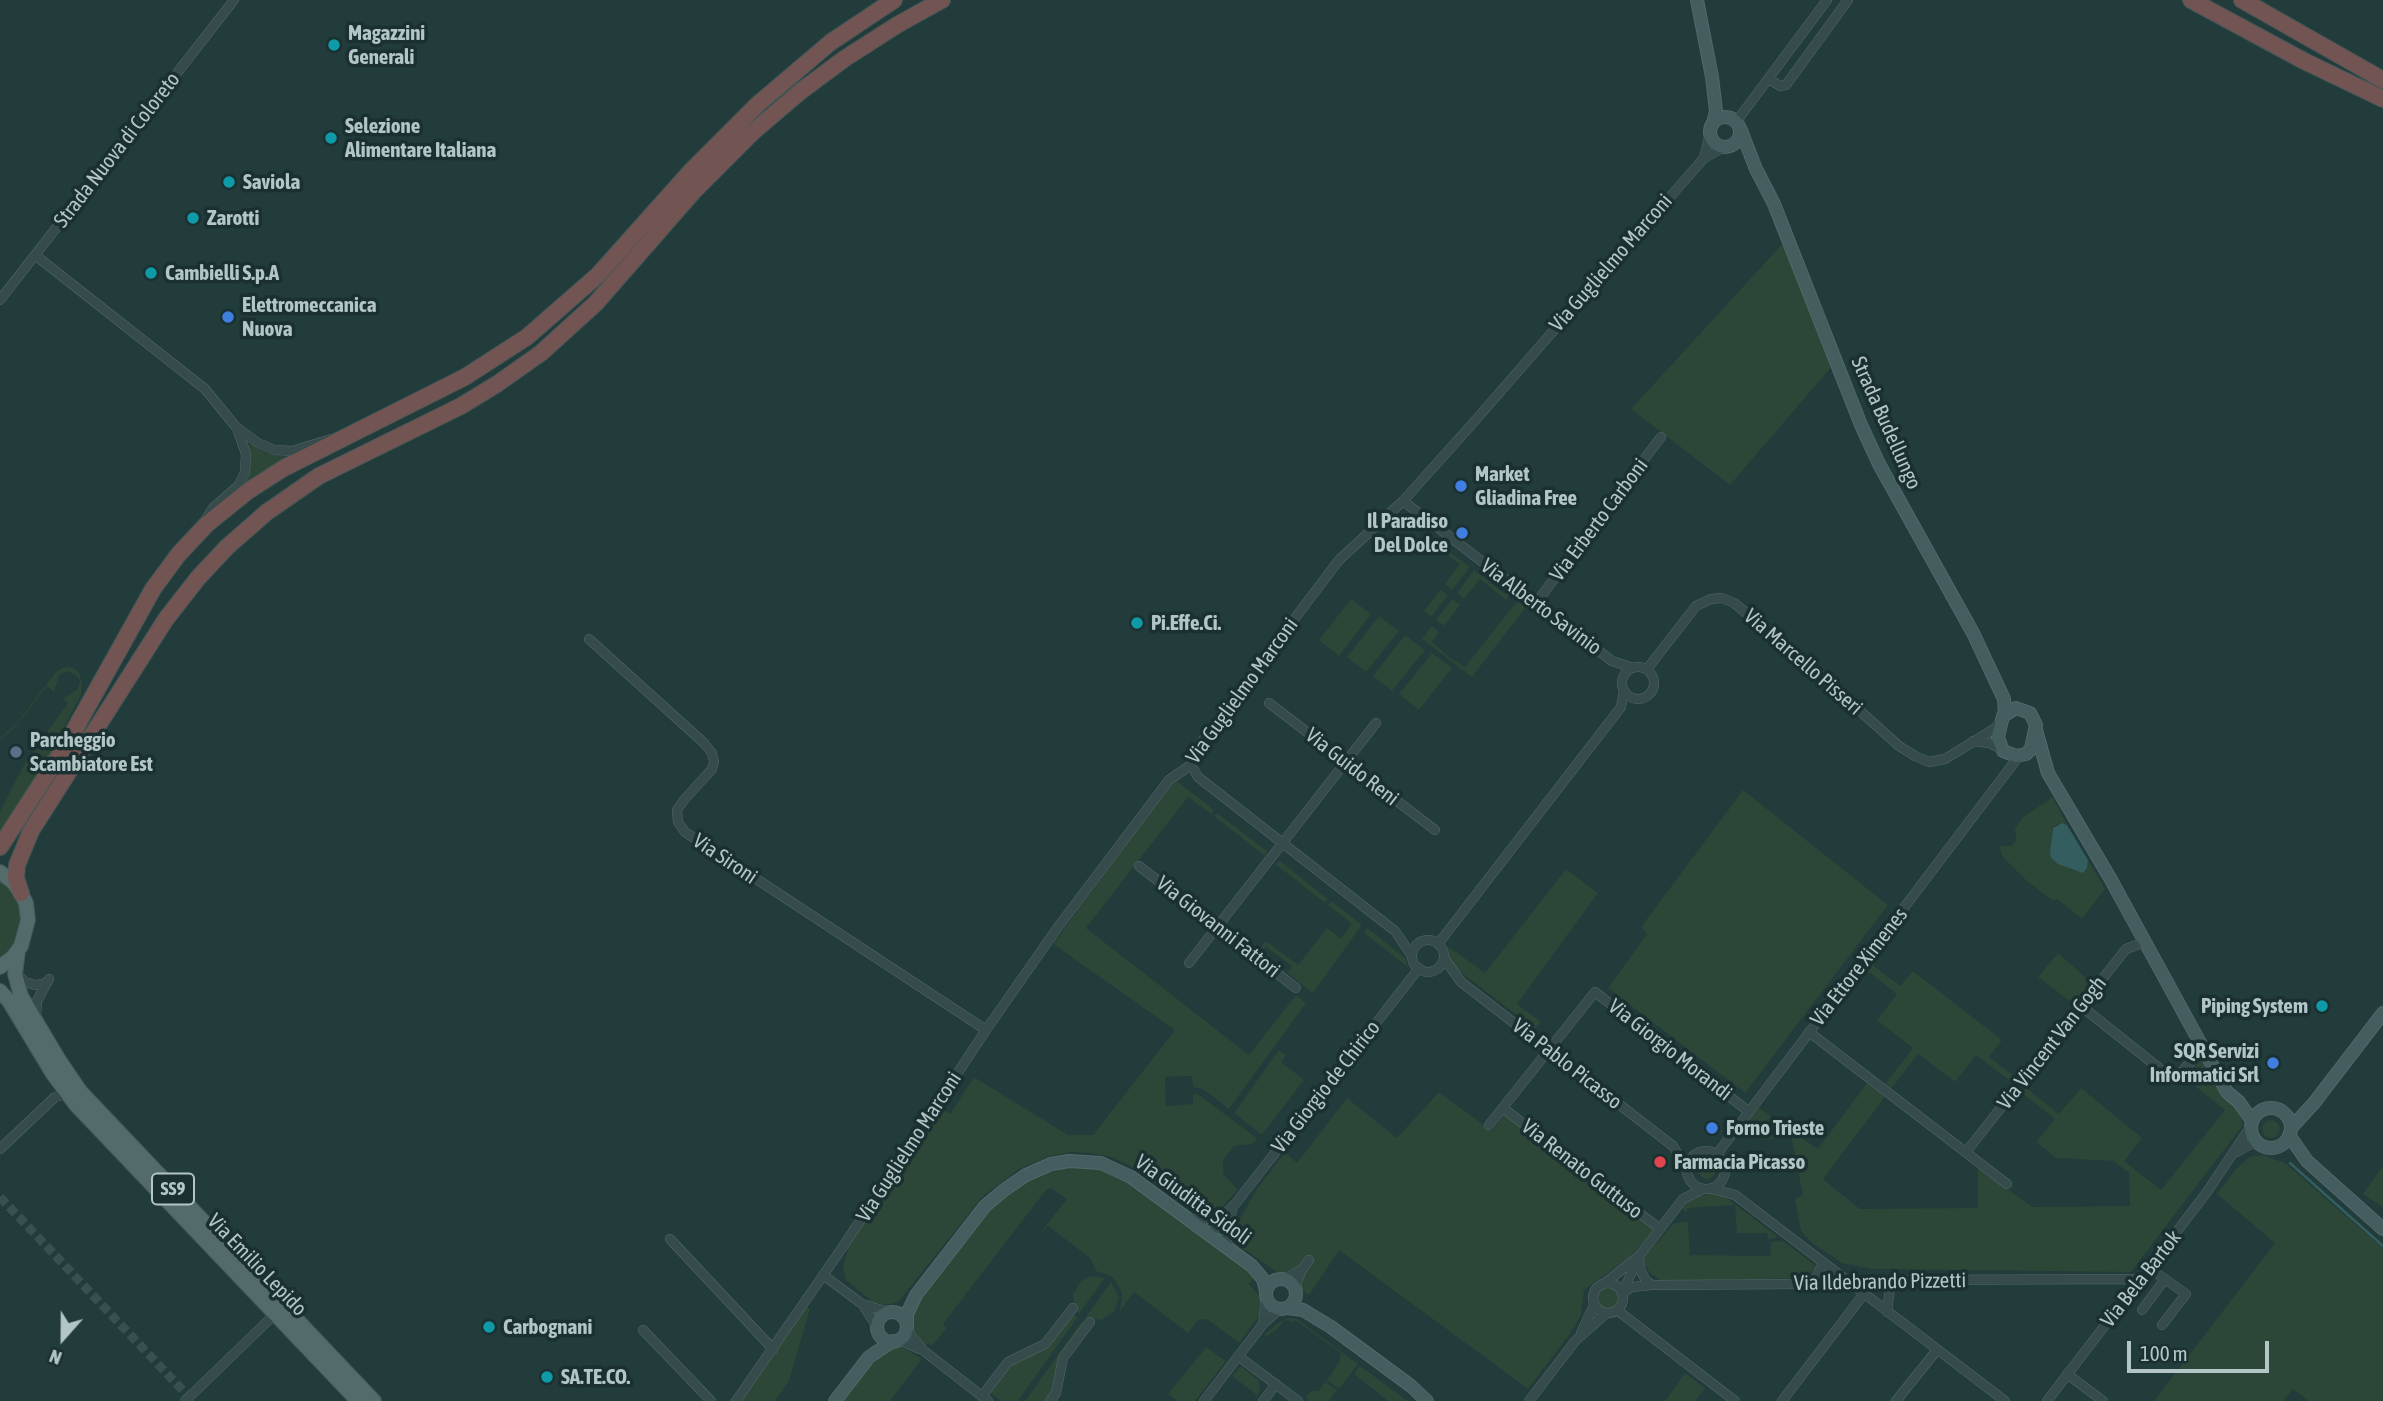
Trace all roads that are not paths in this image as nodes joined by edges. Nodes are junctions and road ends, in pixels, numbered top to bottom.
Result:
1 (234, 0) edge
2 (894, 0) edge
3 (942, 0) edge
4 (1697, 0) edge
5 (1827, 0) edge
6 (1848, 0) edge
7 (2191, 0) edge
8 (2207, 0) edge
9 (2242, 0) edge
10 (2257, 0) edge
11 (2352, 62) junction
12 (1712, 75) junction
13 (1769, 79) junction
14 (2383, 80) edge
15 (2383, 99) edge
16 (1737, 124) junction
17 (1712, 129) junction
18 (1726, 147) junction
19 (1703, 159) junction
20 (1756, 171) junction
21 (35, 255) junction
22 (0, 300) edge
23 (236, 426) junction
24 (344, 437) junction
25 (1661, 437) dead end
26 (1403, 501) junction
27 (200, 531) junction
28 (1536, 603) junction
29 (589, 639) dead end
30 (1612, 661) junction
31 (1633, 668) junction
32 (1647, 670) junction
33 (1622, 681) junction
34 (1997, 682) junction
35 (1624, 691) junction
36 (1637, 699) junction
37 (1269, 703) dead end
38 (1621, 707) junction
39 (2028, 711) junction
40 (2003, 718) junction
41 (1376, 723) dead end
42 (2036, 730) junction
43 (1973, 741) junction
44 (2003, 751) junction
45 (2023, 754) junction
46 (1346, 762) junction
47 (1191, 765) junction
48 (2048, 773) junction
49 (2001, 780) junction
50 (1434, 831) dead end
51 (1283, 844) junction
52 (0, 847) edge
53 (1139, 866) dead end
54 (0, 872) edge
55 (21, 892) junction
56 (1218, 927) junction
57 (1395, 931) junction
58 (1426, 940) junction
59 (2145, 943) junction
60 (1438, 944) junction
61 (18, 951) junction
62 (1412, 956) junction
63 (1444, 958) junction
64 (1189, 964) dead end
65 (0, 967) edge
66 (16, 968) junction
67 (1419, 968) junction
68 (1432, 971) junction
69 (1461, 982) junction
70 (1296, 988) dead end
71 (0, 991) edge
72 (2081, 1006) junction
73 (2383, 1013) edge
74 (40, 1029) junction
75 (986, 1030) junction
76 (1809, 1032) junction
77 (2203, 1049) junction
78 (1549, 1050) junction
79 (68, 1094) junction
80 (2239, 1102) junction
81 (2314, 1104) junction
82 (1503, 1108) junction
83 (2261, 1110) junction
84 (1748, 1111) junction
85 (2284, 1113) junction
86 (2252, 1123) junction
87 (1489, 1125) dead end
88 (2290, 1132) junction
89 (2256, 1141) junction
90 (1674, 1146) junction
91 (2279, 1146) junction
92 (0, 1149) edge
93 (1700, 1152) junction
94 (1966, 1152) junction
95 (1717, 1154) junction
96 (2233, 1155) junction
97 (2307, 1161) junction
98 (1688, 1174) junction
99 (1725, 1174) junction
100 (2007, 1184) dead end
101 (1707, 1189) junction
102 (1735, 1195) junction
103 (1683, 1199) junction
104 (1234, 1205) junction
105 (1188, 1219) junction
106 (1660, 1229) junction
107 (2383, 1229) edge
108 (1211, 1236) junction
109 (670, 1239) dead end
110 (1228, 1249) junction
111 (1639, 1256) junction
112 (1308, 1260) dead end
113 (1823, 1263) junction
114 (1252, 1266) junction
115 (2149, 1268) junction
116 (823, 1275) junction
117 (2110, 1279) junction
118 (2140, 1279) junction
119 (2165, 1279) junction
120 (1895, 1280) junction
121 (1847, 1282) junction
122 (1605, 1283) junction
123 (1802, 1284) junction
124 (1288, 1285) junction
125 (1653, 1285) junction
126 (1622, 1293) junction
127 (1863, 1294) junction
128 (916, 1295) junction
129 (1266, 1295) junction
130 (2126, 1297) junction
131 (862, 1304) junction
132 (1594, 1305) junction
133 (1073, 1308) dead end
134 (1284, 1309) junction
135 (1618, 1310) junction
136 (2142, 1310) dead end
137 (890, 1312) junction
138 (1887, 1312) junction
139 (1607, 1313) junction
140 (275, 1314) junction
141 (1090, 1322) dead end
142 (1263, 1324) junction
143 (907, 1325) junction
144 (2162, 1325) dead end
145 (1332, 1328) junction
146 (877, 1329) junction
147 (642, 1330) dead end
148 (1577, 1340) junction
149 (894, 1341) junction
150 (773, 1349) junction
151 (1937, 1350) junction
152 (923, 1351) junction
153 (1238, 1356) junction
154 (868, 1358) junction
155 (2067, 1374) junction
156 (1276, 1384) junction
157 (985, 1398) edge
158 (185, 1401) edge
159 (358, 1401) edge
160 (374, 1401) edge
161 (711, 1401) edge
162 (736, 1401) edge
163 (835, 1401) edge
164 (1050, 1401) edge
165 (1204, 1401) edge
166 (1263, 1401) edge
167 (1298, 1401) edge
168 (1427, 1401) edge
169 (1529, 1401) edge
170 (1735, 1401) edge
171 (1782, 1401) edge
172 (1896, 1401) edge
173 (2005, 1401) edge
174 (2047, 1401) edge
175 (2103, 1401) edge

1 - 21 street, Strada Nuova di Coloreto
2 - 24 highway
3 - 55 highway
4 - 12 street, Strada Budellungo
5 - 13 street
6 - 13 street
7 - 15 highway
8 - 15 highway
9 - 11 highway
10 - 11 highway
11 - 14 highway
12 - 16 street, Strada Budellungo
12 - 17 street, Strada Budellungo
13 - 16 street
16 - 17 street
16 - 18 street
16 - 20 street, Strada Budellungo
17 - 18 street, Strada Budellungo
17 - 19 street, Via Guglielmo Marconi
18 - 19 street, Via Guglielmo Marconi
18 - 20 street, Strada Budellungo
19 - 26 street, Via Guglielmo Marconi
20 - 34 street, Strada Budellungo
21 - 22 street, Strada Nuova di Coloreto
21 - 23 street
23 - 24 street
23 - 27 street
24 - 27 highway
25 - 28 street, Via Erberto Carboni
26 - 28 street, Via Alberto Savinio
26 - 47 street, Via Guglielmo Marconi
27 - 52 highway
28 - 30 street, Via Alberto Savinio
29 - 75 street, Via Sironi
30 - 31 street
30 - 33 street
31 - 32 street
31 - 33 street
32 - 36 street, Via Marcello Pisseri
32 - 43 street, Via Marcello Pisseri
33 - 35 street
34 - 39 street, Strada Budellungo
34 - 40 street, Strada Budellungo
35 - 36 street
35 - 38 street
36 - 38 street
37 - 46 street, Via Guido Reni
38 - 60 street
39 - 40 street
39 - 42 street, Strada Budellungo
40 - 43 street, Via Marcello Pisseri
40 - 44 street, Strada Budellungo
41 - 46 street
42 - 45 street
42 - 48 street, Strada Budellungo
43 - 44 street
44 - 45 street
44 - 49 street, Via Ettore Ximenes
45 - 48 street, Strada Budellungo
45 - 49 street, Via Ettore Ximenes
46 - 50 street, Via Guido Reni
46 - 51 street
47 - 51 street
47 - 75 street, Via Guglielmo Marconi
48 - 59 street, Strada Budellungo
49 - 76 street, Via Ettore Ximenes
51 - 56 street
51 - 57 street
53 - 56 street, Via Giovanni Fattori
54 - 55 main road
55 - 61 main road, SS9
56 - 64 street
56 - 70 street, Via Giovanni Fattori
57 - 58 street
57 - 62 street
58 - 60 street
58 - 62 street
59 - 72 street, Via Vincent Van Gogh
59 - 77 street, Strada Budellungo
60 - 63 street
61 - 65 main road
61 - 66 main road, Via Emilio Lepido / SS9
62 - 67 street
63 - 68 street
63 - 69 street, Via Pablo Picasso
66 - 74 main road, Via Emilio Lepido / SS9
66 - 74 street
67 - 68 street
67 - 104 street, Via Giorgio de Chirico
68 - 69 street, Via Pablo Picasso
69 - 78 street, Via Pablo Picasso
71 - 79 main road, Via Emilio Lepido / SS9
72 - 77 street
72 - 94 street, Via Vincent Van Gogh
73 - 81 street
74 - 160 main road, Via Emilio Lepido / SS9
75 - 116 street, Via Guglielmo Marconi
76 - 84 street, Via Ettore Ximenes
76 - 94 street
77 - 80 street, Strada Budellungo
78 - 82 street, Via Giorgio Morandi
78 - 84 street, Via Giorgio Morandi
78 - 90 street, Via Pablo Picasso
79 - 92 street
79 - 140 main road, Via Emilio Lepido / SS9
80 - 83 street
80 - 86 street, Strada Budellungo
81 - 85 street
81 - 88 street
82 - 87 street, Via Giorgio Morandi
82 - 106 street, Via Renato Guttuso
83 - 85 street
83 - 86 street
84 - 95 street, Via Ettore Ximenes
85 - 88 street
86 - 89 street, Strada Budellungo
86 - 96 street, Via Bela Bartok
88 - 91 street
88 - 97 street
89 - 91 street
89 - 96 street
90 - 93 street, Via Pablo Picasso
90 - 98 street, Via Pablo Picasso
91 - 97 street
93 - 95 street, Via Pablo Picasso
93 - 98 street
94 - 100 street
95 - 99 street, Via Pablo Picasso
96 - 115 street, Via Bela Bartok
97 - 107 street
98 - 101 street, Via Pablo Picasso
98 - 103 street
99 - 101 street
99 - 102 street, Via Pablo Picasso
101 - 102 street, Via Pablo Picasso
101 - 103 street
102 - 113 street, Via Pablo Picasso
103 - 106 street
104 - 105 street, Via Giorgio de Chirico
104 - 108 street
104 - 110 street, Via Giorgio de Chirico
105 - 108 street, Via Giuditta Sidoli
105 - 128 street, Via Giuditta Sidoli
106 - 111 street
108 - 110 street, Via Giuditta Sidoli
109 - 150 street
110 - 114 street, Via Giuditta Sidoli
111 - 122 street
111 - 125 street
111 - 126 street
112 - 124 street
113 - 121 street, Via Pablo Picasso
113 - 123 street
114 - 124 street, Via Giuditta Sidoli
114 - 129 street, Via Giuditta Sidoli
115 - 118 street, Via Bela Bartok
115 - 119 street
116 - 131 street
116 - 150 street, Via Guglielmo Marconi
117 - 118 street, Via Ildebrando Pizzetti
117 - 120 street, Via Ildebrando Pizzetti
117 - 130 street
118 - 130 street, Via Bela Bartok
119 - 136 street
119 - 144 street
120 - 121 street, Via Ildebrando Pizzetti
120 - 138 street
121 - 123 street, Via Ildebrando Pizzetti
121 - 127 street, Via Pablo Picasso
122 - 126 street
122 - 132 street
123 - 125 street, Via Ildebrando Pizzetti
124 - 129 street
124 - 134 street
124 - 145 street, Via Giuditta Sidoli
125 - 126 street, Via Ildebrando Pizzetti
126 - 135 street
127 - 138 street, Via Pablo Picasso
127 - 171 street
128 - 137 street, Via Giuditta Sidoli
128 - 143 street, Via Giuditta Sidoli
129 - 134 street, Via Giuditta Sidoli
129 - 142 street
130 - 155 street, Via Bela Bartok
131 - 137 street
131 - 146 street
132 - 139 street
132 - 148 street
133 - 157 street
134 - 142 street
134 - 145 street, Via Giuditta Sidoli
135 - 139 street
135 - 170 street
137 - 143 street
137 - 146 street
138 - 151 street, Via Pablo Picasso
139 - 148 street
140 - 158 street
140 - 159 main road, Via Emilio Lepido / SS9
141 - 164 street
142 - 153 street
143 - 149 street
143 - 152 street
145 - 168 street, Via Giuditta Sidoli
146 - 149 street
146 - 154 street
147 - 161 street
148 - 169 street
149 - 152 street
149 - 154 street
150 - 162 street, Via Guglielmo Marconi
151 - 172 street
151 - 173 street, Via Pablo Picasso
152 - 157 street
153 - 156 street
153 - 165 street
154 - 163 street
155 - 174 street, Via Bela Bartok
155 - 175 street
156 - 166 street
156 - 167 street

